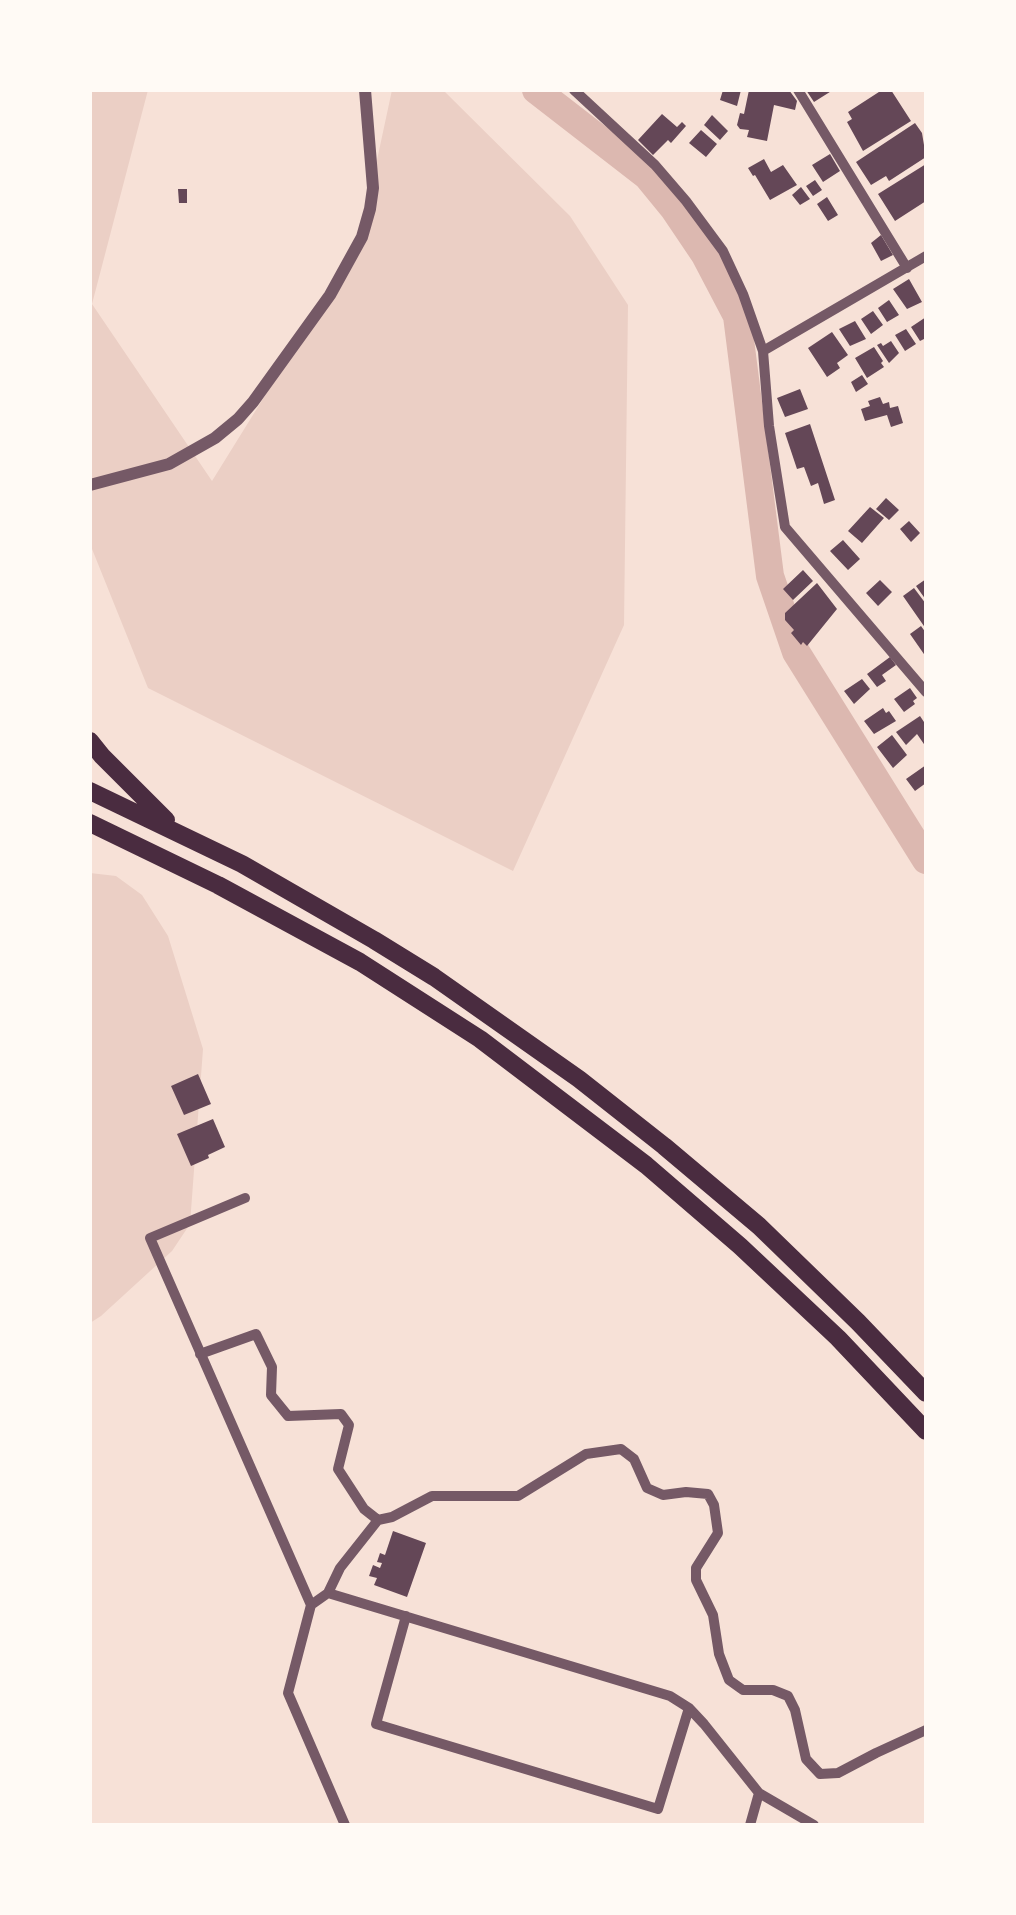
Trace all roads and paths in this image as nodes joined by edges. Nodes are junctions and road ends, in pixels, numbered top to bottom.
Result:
1 (365, 90) edge
2 (574, 90) edge
3 (798, 90) edge
4 (926, 256) edge
5 (908, 268) junction
6 (763, 351) junction
7 (90, 485) edge
8 (926, 692) edge
9 (90, 741) edge
10 (90, 791) edge
11 (90, 823) edge
12 (90, 832) edge
13 (184, 836) junction
14 (218, 885) junction
15 (245, 1198) dead end
16 (200, 1354) junction
17 (926, 1393) edge
18 (926, 1431) edge
19 (378, 1520) junction
20 (328, 1593) junction
21 (311, 1605) junction
22 (406, 1616) junction
23 (689, 1708) junction
24 (926, 1730) edge
25 (759, 1793) junction
26 (346, 1825) edge
27 (750, 1825) edge
28 (814, 1825) edge

1 - 7 street
2 - 6 street
3 - 5 street
4 - 5 street
5 - 6 street
6 - 8 street
9 - 13 highway
10 - 13 highway
11 - 14 highway
12 - 14 highway
13 - 17 highway
14 - 18 highway
15 - 16 street
16 - 19 street
16 - 21 street
19 - 20 street
19 - 24 street
20 - 21 street
20 - 22 street
21 - 26 street
22 - 23 street
22 - 23 street
23 - 25 street
25 - 27 street
25 - 28 street

